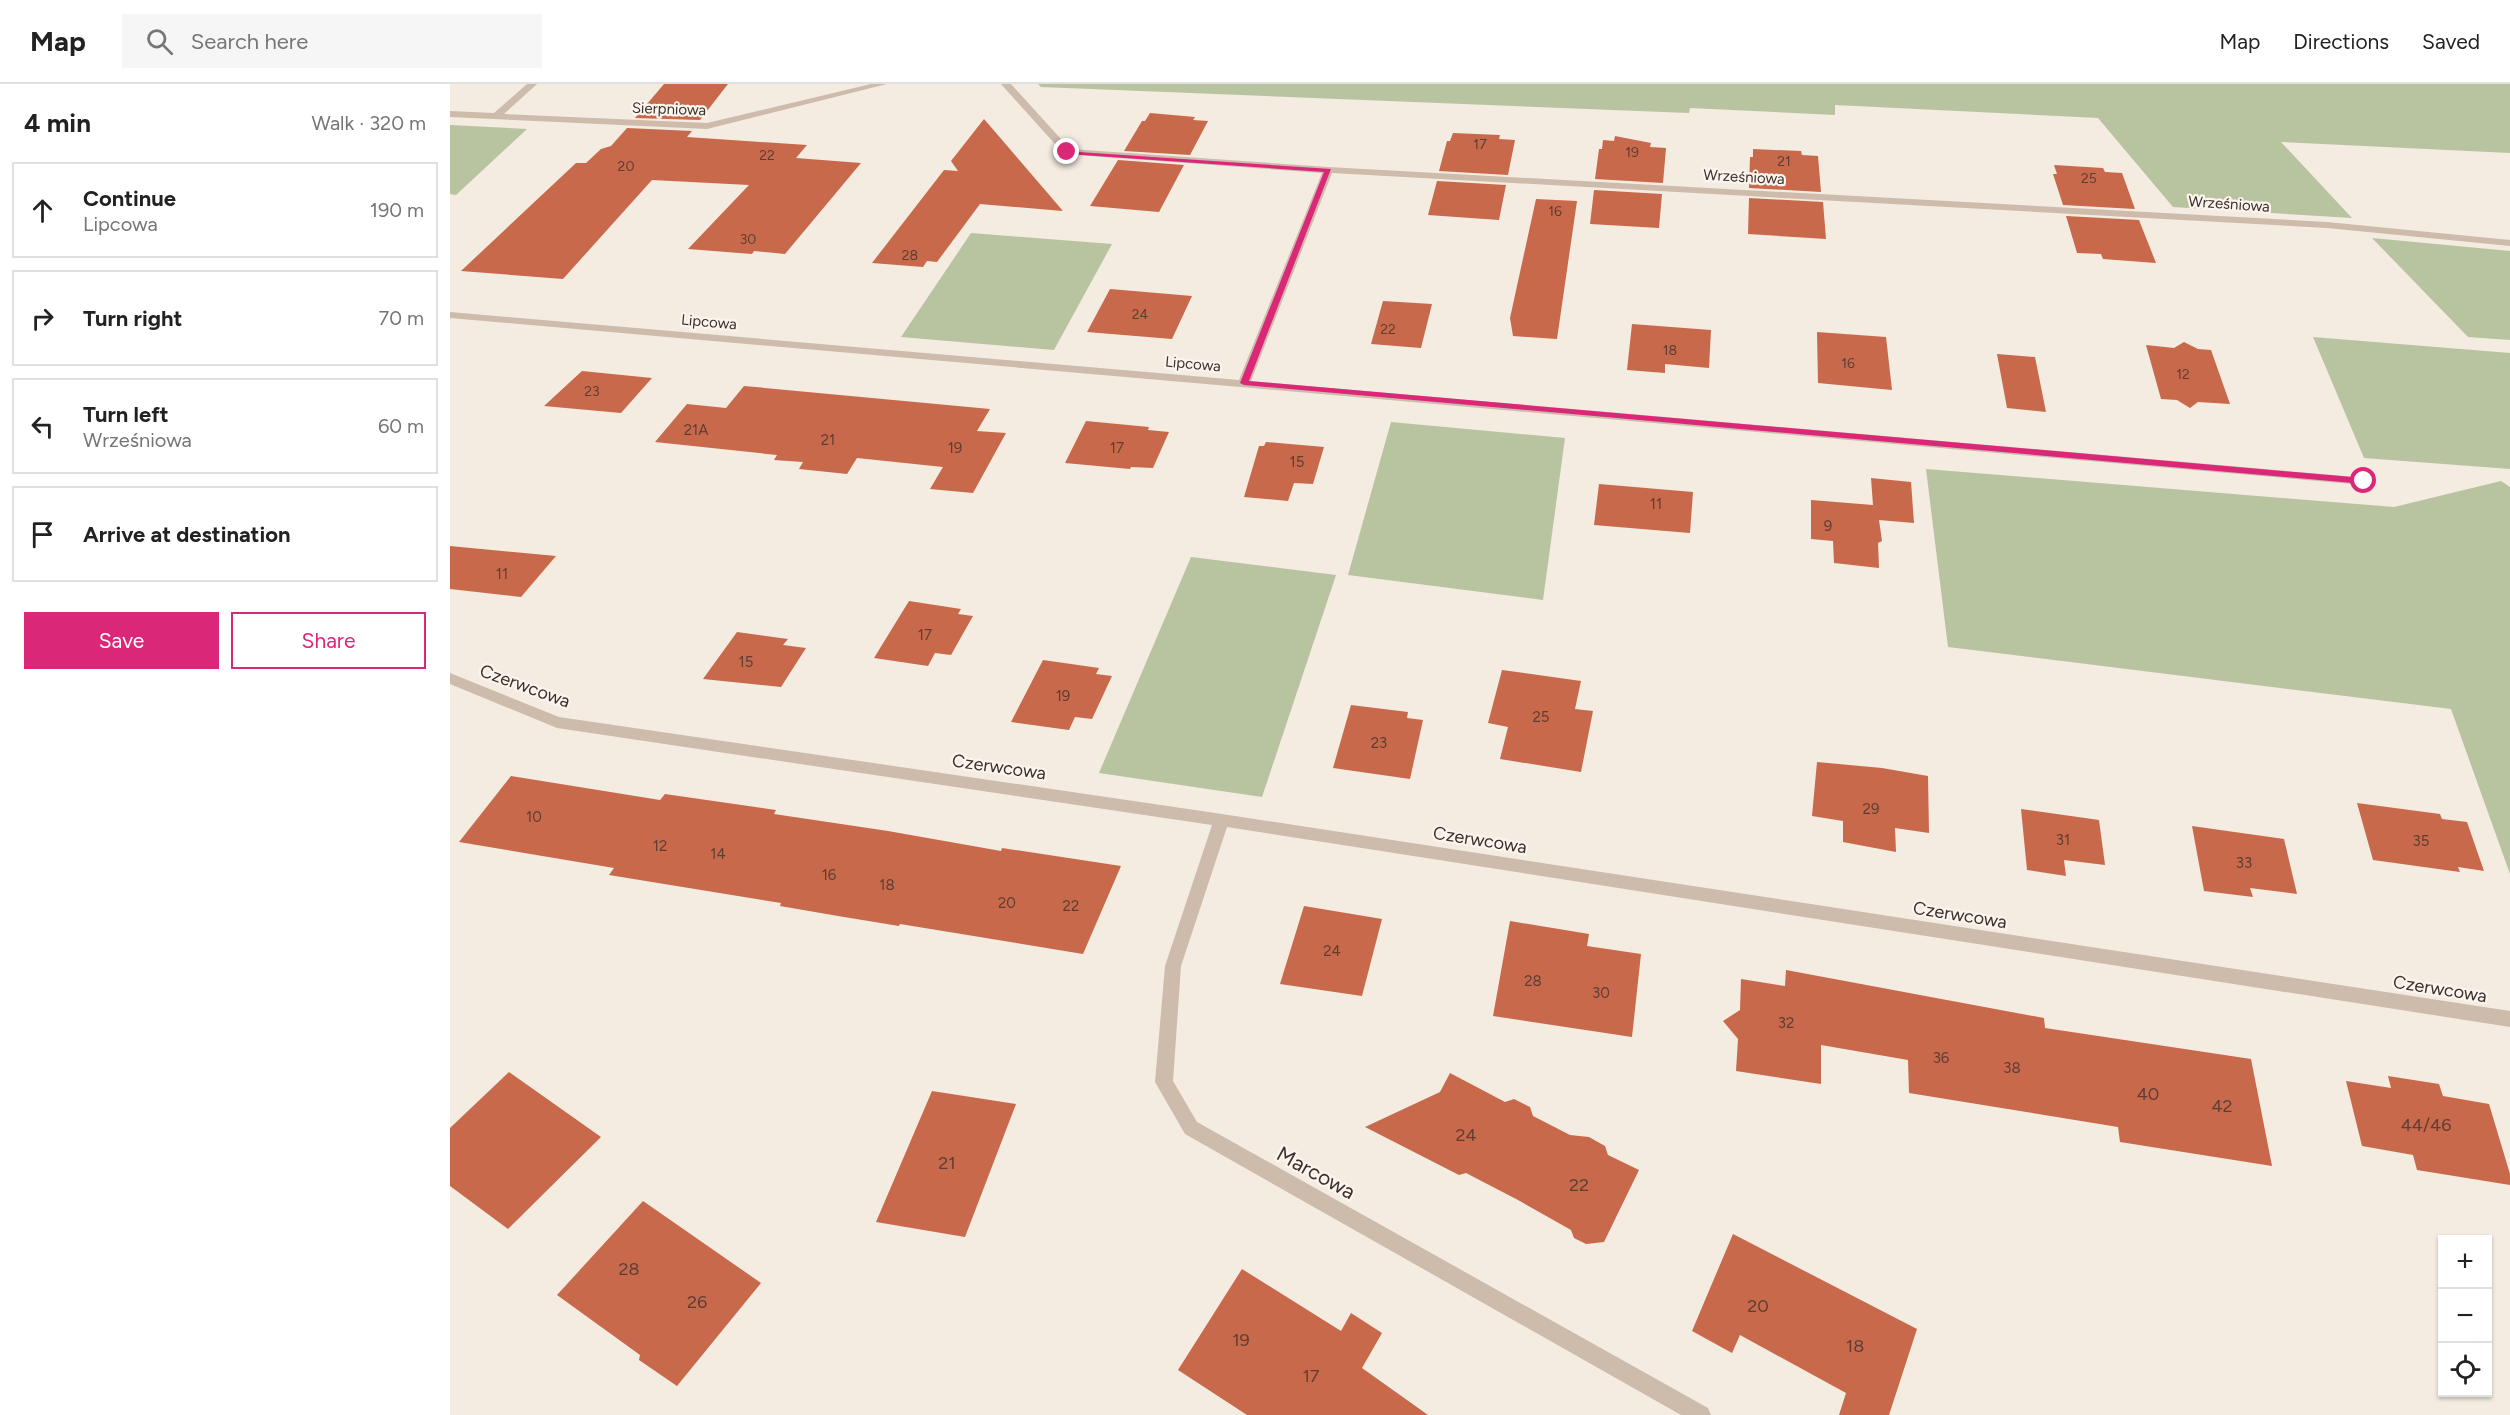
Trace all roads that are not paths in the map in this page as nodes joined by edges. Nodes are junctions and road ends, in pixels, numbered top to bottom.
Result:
1 (532, 84) edge
2 (882, 84) edge
3 (1006, 84) edge
4 (450, 114) edge
5 (496, 116) junction
6 (1328, 170) junction
7 (2510, 243) edge
8 (450, 315) edge
9 (1244, 383) junction
10 (2364, 481) dead end
11 (450, 678) edge
12 (1222, 820) junction
13 (2510, 1019) edge
14 (1701, 1415) edge

1 - 5 street
2 - 5 street, Sierpniowa
3 - 6 street, Wrześniowa
4 - 5 street, Sierpniowa
6 - 7 street, Wrześniowa
6 - 9 street
8 - 9 street, Lipcowa
9 - 10 street, Lipcowa
11 - 12 street, Czerwcowa
12 - 13 street, Czerwcowa
12 - 14 street, Marcowa

